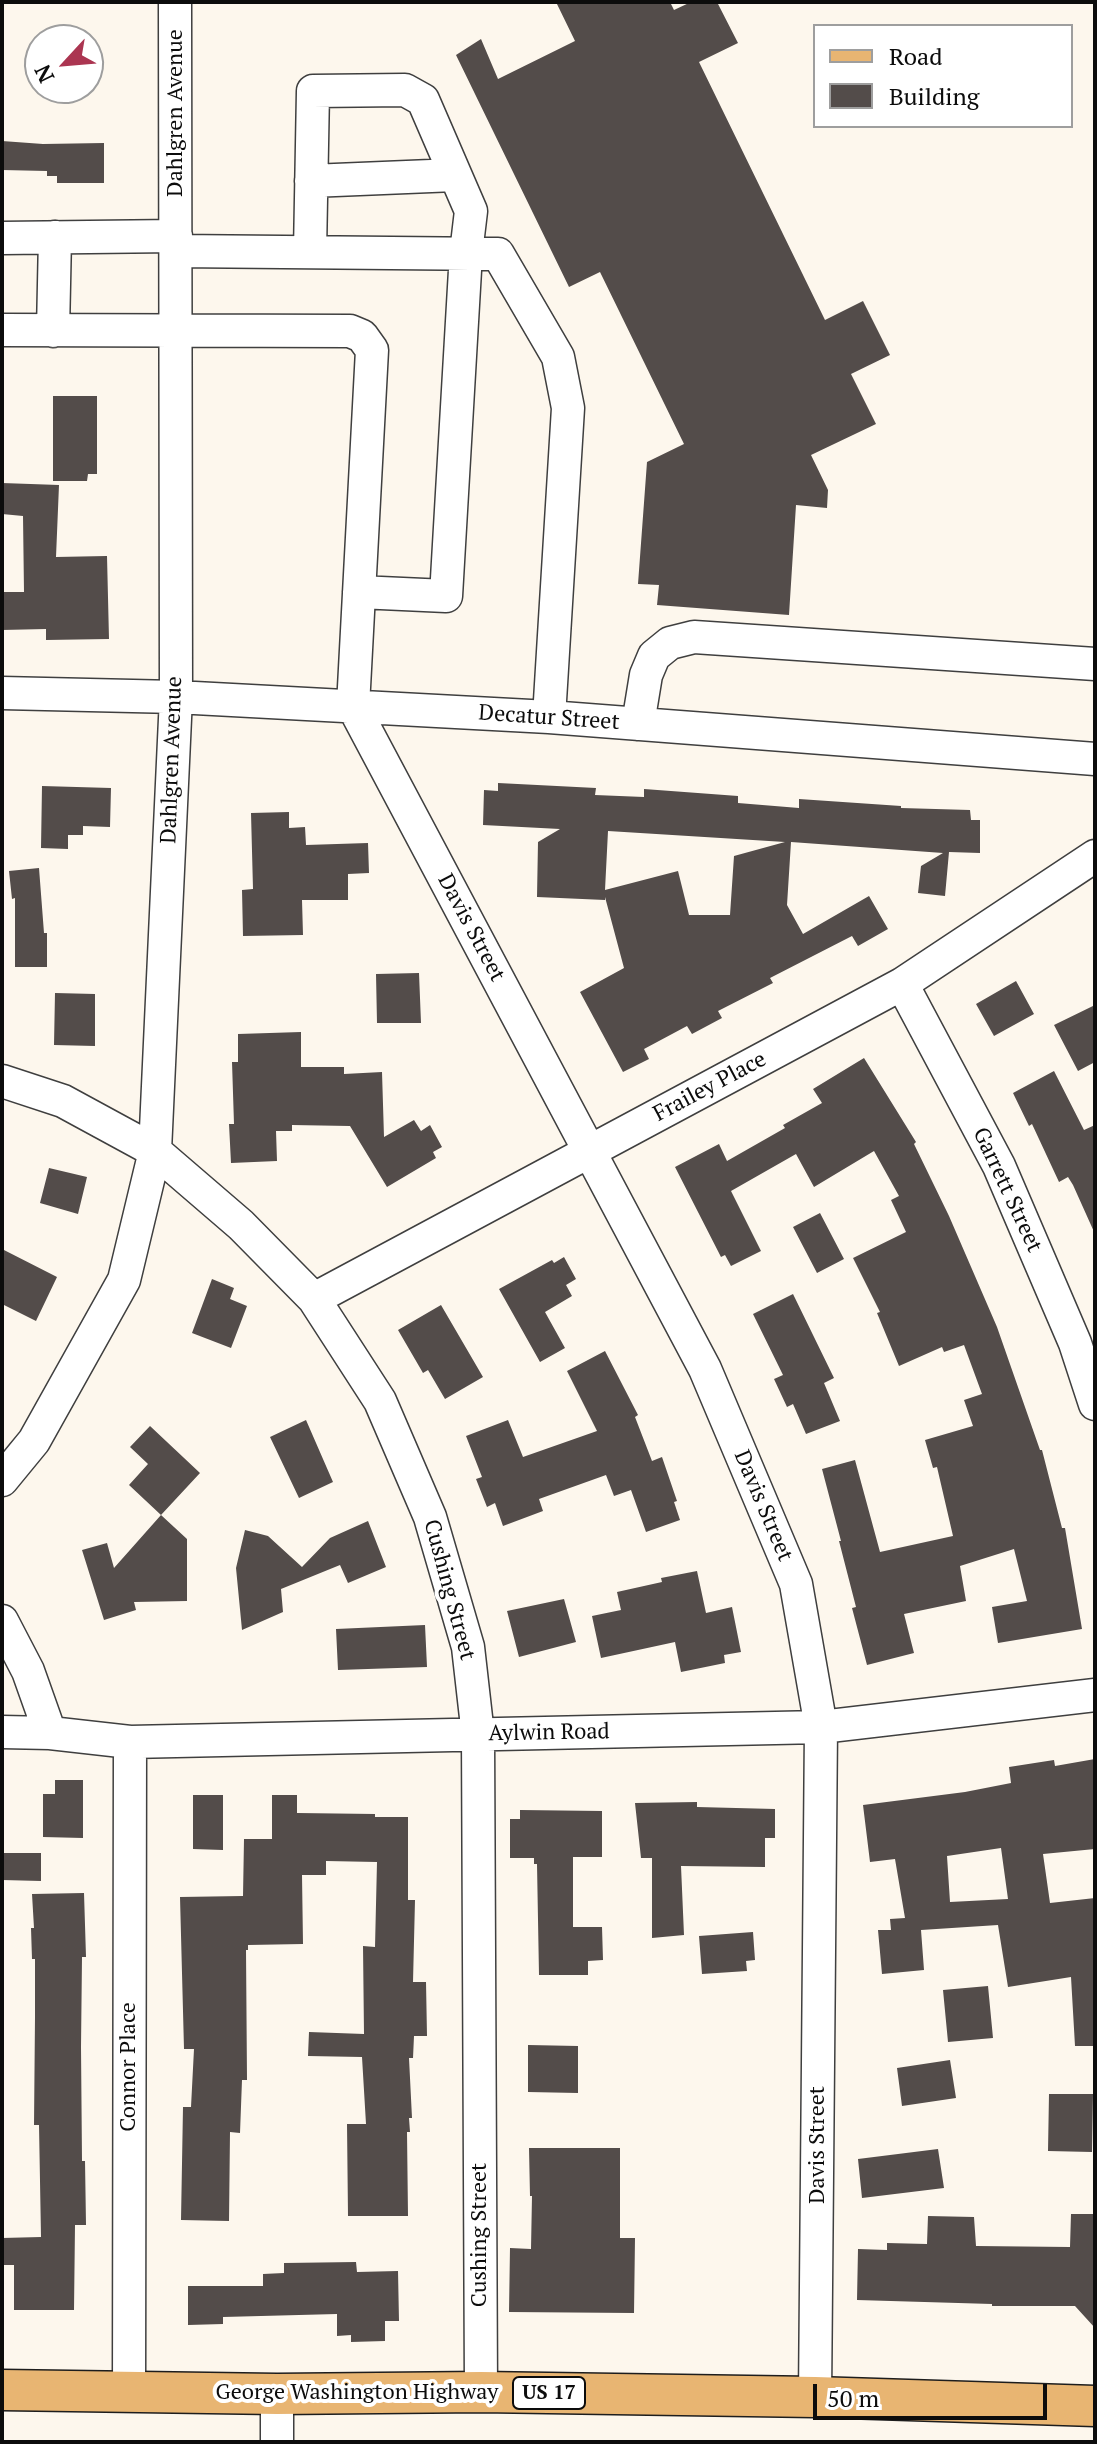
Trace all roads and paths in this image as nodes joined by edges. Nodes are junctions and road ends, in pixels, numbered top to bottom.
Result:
1 (175, 2) edge
2 (455, 175) junction
3 (311, 181) junction
4 (55, 237) junction
5 (2, 238) edge
6 (176, 244) junction
7 (310, 252) junction
8 (466, 253) junction
9 (2, 330) edge
10 (53, 331) junction
11 (176, 332) junction
12 (359, 592) junction
13 (1095, 664) edge
14 (2, 693) edge
15 (176, 697) junction
16 (353, 706) junction
17 (549, 717) junction
18 (638, 724) junction
19 (1095, 759) edge
20 (1095, 856) edge
21 (902, 984) junction
22 (2, 1081) edge
23 (155, 1151) junction
24 (589, 1152) junction
25 (314, 1299) junction
26 (1095, 1404) edge
27 (2, 1480) edge
28 (2, 1621) edge
29 (1095, 1695) edge
30 (821, 1727) junction
31 (2, 1732) edge
32 (50, 1733) junction
33 (478, 1735) junction
34 (130, 1742) junction
35 (2, 2390) edge
36 (129, 2392) junction
37 (481, 2392) junction
38 (277, 2394) junction
39 (815, 2397) junction
40 (1095, 2406) edge
41 (277, 2442) edge

1 - 6 street, Dahlgren Avenue
2 - 3 street
2 - 3 street
2 - 8 street
3 - 7 street
4 - 5 street
4 - 6 street
4 - 10 street
6 - 7 street
6 - 11 street, Dahlgren Avenue
7 - 8 street
8 - 12 street
8 - 17 street
9 - 10 street
10 - 11 street
11 - 12 street
11 - 15 street, Dahlgren Avenue
12 - 16 street
13 - 18 street
14 - 15 street, Decatur Street
15 - 16 street, Decatur Street
15 - 23 street, Dahlgren Avenue
16 - 17 street, Decatur Street
16 - 24 street, Davis Street
17 - 18 street, Decatur Street
18 - 19 street, Decatur Street
20 - 21 street, Frailey Place
21 - 24 street, Frailey Place
21 - 26 street, Garrett Street
22 - 23 street, Cushing Street
23 - 25 street, Cushing Street
23 - 27 street, Dahlgren Avenue
24 - 25 street, Frailey Place
24 - 30 street, Davis Street
25 - 33 street, Cushing Street
28 - 32 street
29 - 30 street, Aylwin Road
30 - 33 street, Aylwin Road
30 - 39 street, Davis Street
31 - 32 street, Aylwin Road
32 - 34 street, Aylwin Road
33 - 34 street, Aylwin Road
33 - 37 street, Cushing Street
34 - 36 street, Connor Place
35 - 36 main road, George Washington Highway / US 17
36 - 38 main road, George Washington Highway / US 17
37 - 38 main road, George Washington Highway / US 17
37 - 39 main road, George Washington Highway / US 17
38 - 41 street
39 - 40 main road, George Washington Highway / US 17

